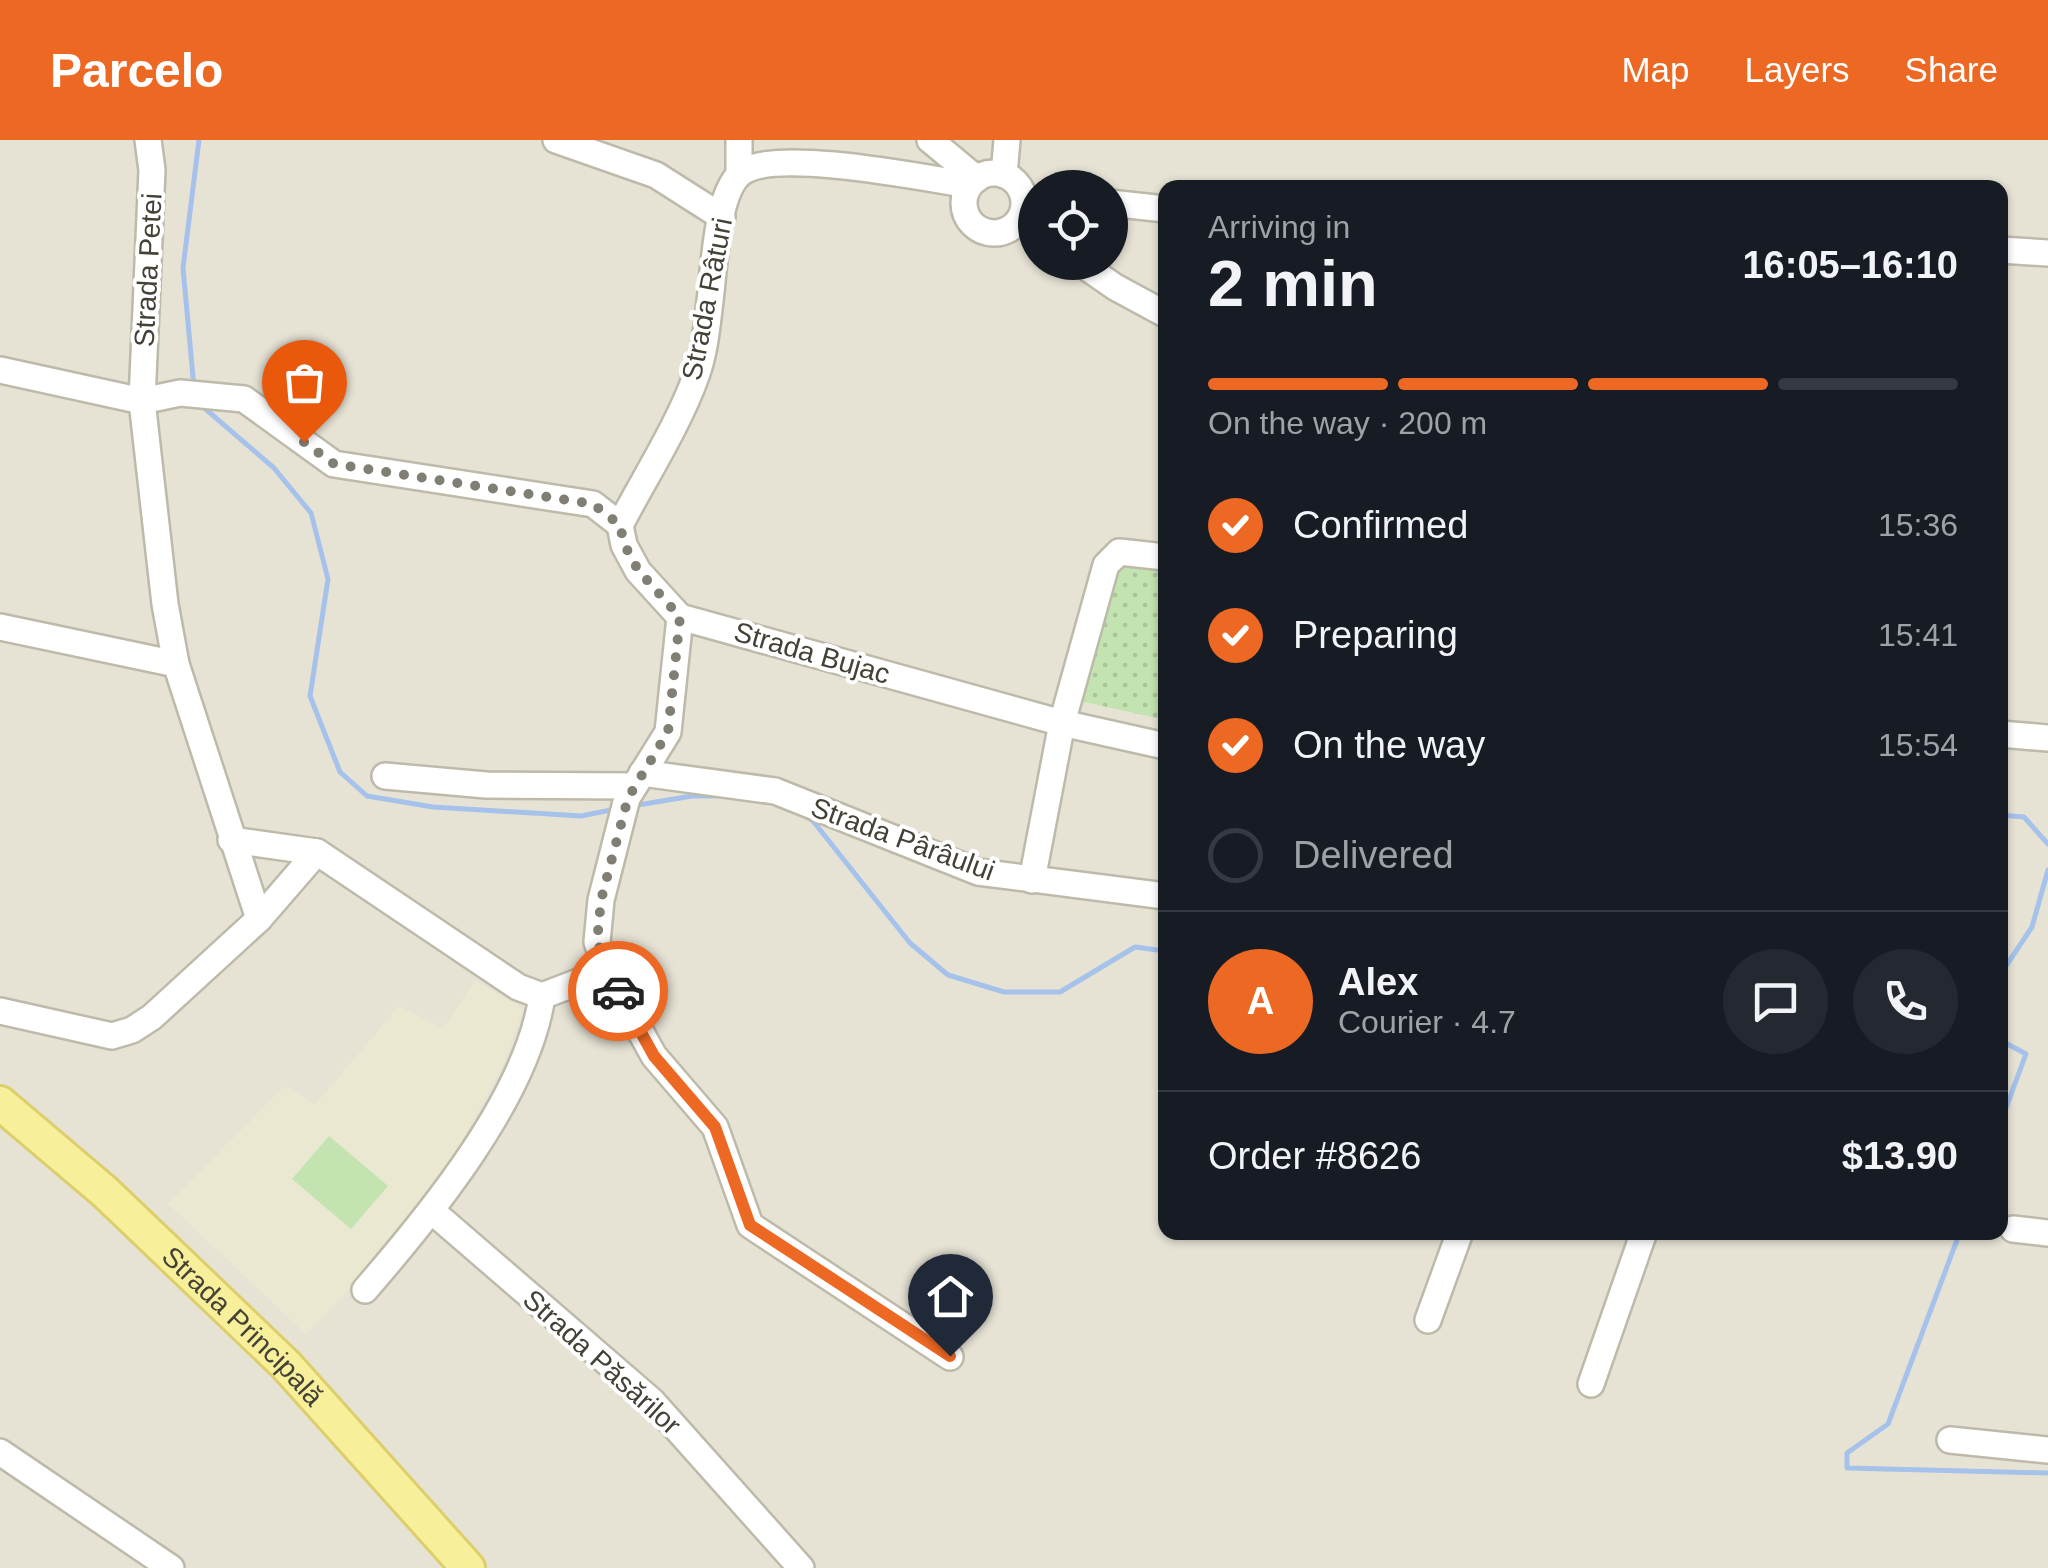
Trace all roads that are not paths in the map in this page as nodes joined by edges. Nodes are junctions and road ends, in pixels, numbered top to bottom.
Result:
1 (148, 140) edge
2 (556, 140) edge
3 (739, 140) edge
4 (930, 140) edge
5 (1006, 140) edge
6 (739, 173) junction
7 (1004, 174) junction
8 (973, 182) junction
9 (1018, 187) edge
10 (1128, 205) edge
11 (1158, 207) edge
12 (722, 217) junction
13 (1018, 218) edge
14 (2008, 250) edge
15 (2048, 253) edge
16 (1104, 280) edge
17 (1158, 310) edge
18 (0, 370) edge
19 (142, 401) junction
20 (620, 525) junction
21 (1158, 555) edge
22 (680, 617) junction
23 (0, 627) edge
24 (176, 664) junction
25 (1062, 723) junction
26 (2008, 735) edge
27 (2048, 738) edge
28 (1158, 744) edge
29 (385, 776) dead end
30 (635, 786) junction
31 (231, 840) junction
32 (316, 852) junction
33 (1032, 880) junction
34 (1158, 895) edge
35 (259, 919) junction
36 (607, 971) junction
37 (542, 996) junction
38 (0, 1011) edge
39 (0, 1104) edge
40 (432, 1212) junction
41 (2013, 1229) dead end
42 (2048, 1233) edge
43 (1457, 1240) edge
44 (1641, 1240) edge
45 (365, 1290) dead end
46 (1428, 1320) dead end
47 (950, 1356) dead end
48 (1591, 1384) dead end
49 (1950, 1440) dead end
50 (2048, 1450) edge
51 (0, 1452) edge
52 (171, 1568) edge
53 (468, 1568) edge
54 (801, 1568) edge

1 - 19 street, Strada Petei
2 - 12 street
3 - 6 street
4 - 8 street
5 - 7 street
6 - 8 street
6 - 12 street, Strada Râturi
7 - 8 street
7 - 9 street
8 - 13 street
10 - 11 street
12 - 20 street, Strada Râturi
14 - 15 street
16 - 17 street
18 - 19 street
19 - 20 street
19 - 24 street, Strada Petei
20 - 22 street
21 - 25 street
22 - 25 street, Strada Bujac
22 - 30 street
23 - 24 street
24 - 31 street, Strada Petei
25 - 28 street, Strada Bujac
25 - 33 street
26 - 27 street
29 - 30 street, Strada Pârâului
30 - 33 street, Strada Pârâului
30 - 36 street
31 - 32 street
31 - 35 street, Strada Petei
32 - 35 street
32 - 37 street
33 - 34 street, Strada Pârâului
35 - 38 street
36 - 37 street
36 - 47 street
37 - 40 street
39 - 53 main road, Strada Principală
40 - 45 street
40 - 54 street, Strada Păsărilor
41 - 42 street
43 - 46 street
44 - 48 street
49 - 50 street
51 - 52 street

